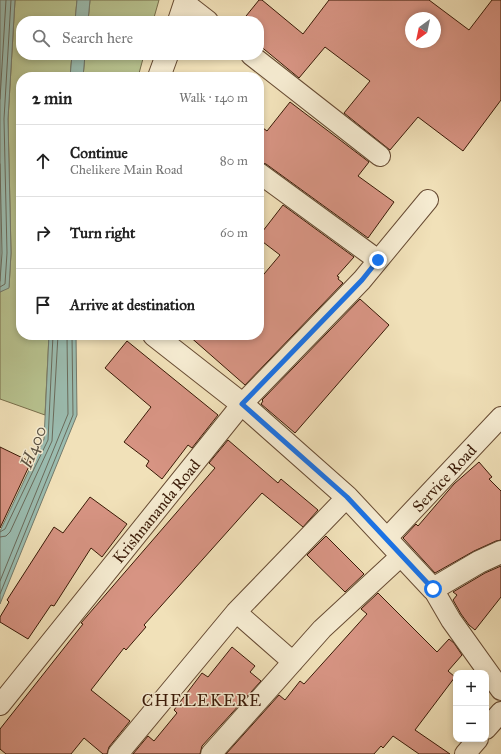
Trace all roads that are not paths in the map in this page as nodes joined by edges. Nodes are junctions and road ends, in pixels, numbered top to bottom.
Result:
1 (184, 8) edge
2 (199, 16) edge
3 (165, 60) edge
4 (258, 60) edge
5 (161, 72) edge
6 (380, 156) dead end
7 (264, 177) edge
8 (428, 200) dead end
9 (378, 260) junction
10 (160, 340) edge
11 (242, 404) junction
12 (501, 417) edge
13 (347, 497) junction
14 (387, 538) junction
15 (501, 552) edge
16 (402, 555) junction
17 (433, 589) junction
18 (236, 612) junction
19 (293, 662) junction
20 (501, 690) edge
21 (0, 705) edge
22 (501, 712) edge
23 (489, 726) edge
24 (475, 742) edge
25 (118, 754) edge
26 (212, 754) edge
27 (465, 754) edge

1 - 2 street
3 - 5 street
4 - 6 street
7 - 9 street
8 - 9 street, Krishnananda Road
9 - 11 street, Krishnananda Road
10 - 11 street
11 - 13 street
11 - 21 street, Krishnananda Road
12 - 14 street, Service Road
13 - 14 street
13 - 18 street
14 - 16 street
15 - 17 street
16 - 17 street
16 - 19 street
17 - 20 street
18 - 19 street
18 - 25 street
19 - 26 street
22 - 23 street
24 - 27 street

